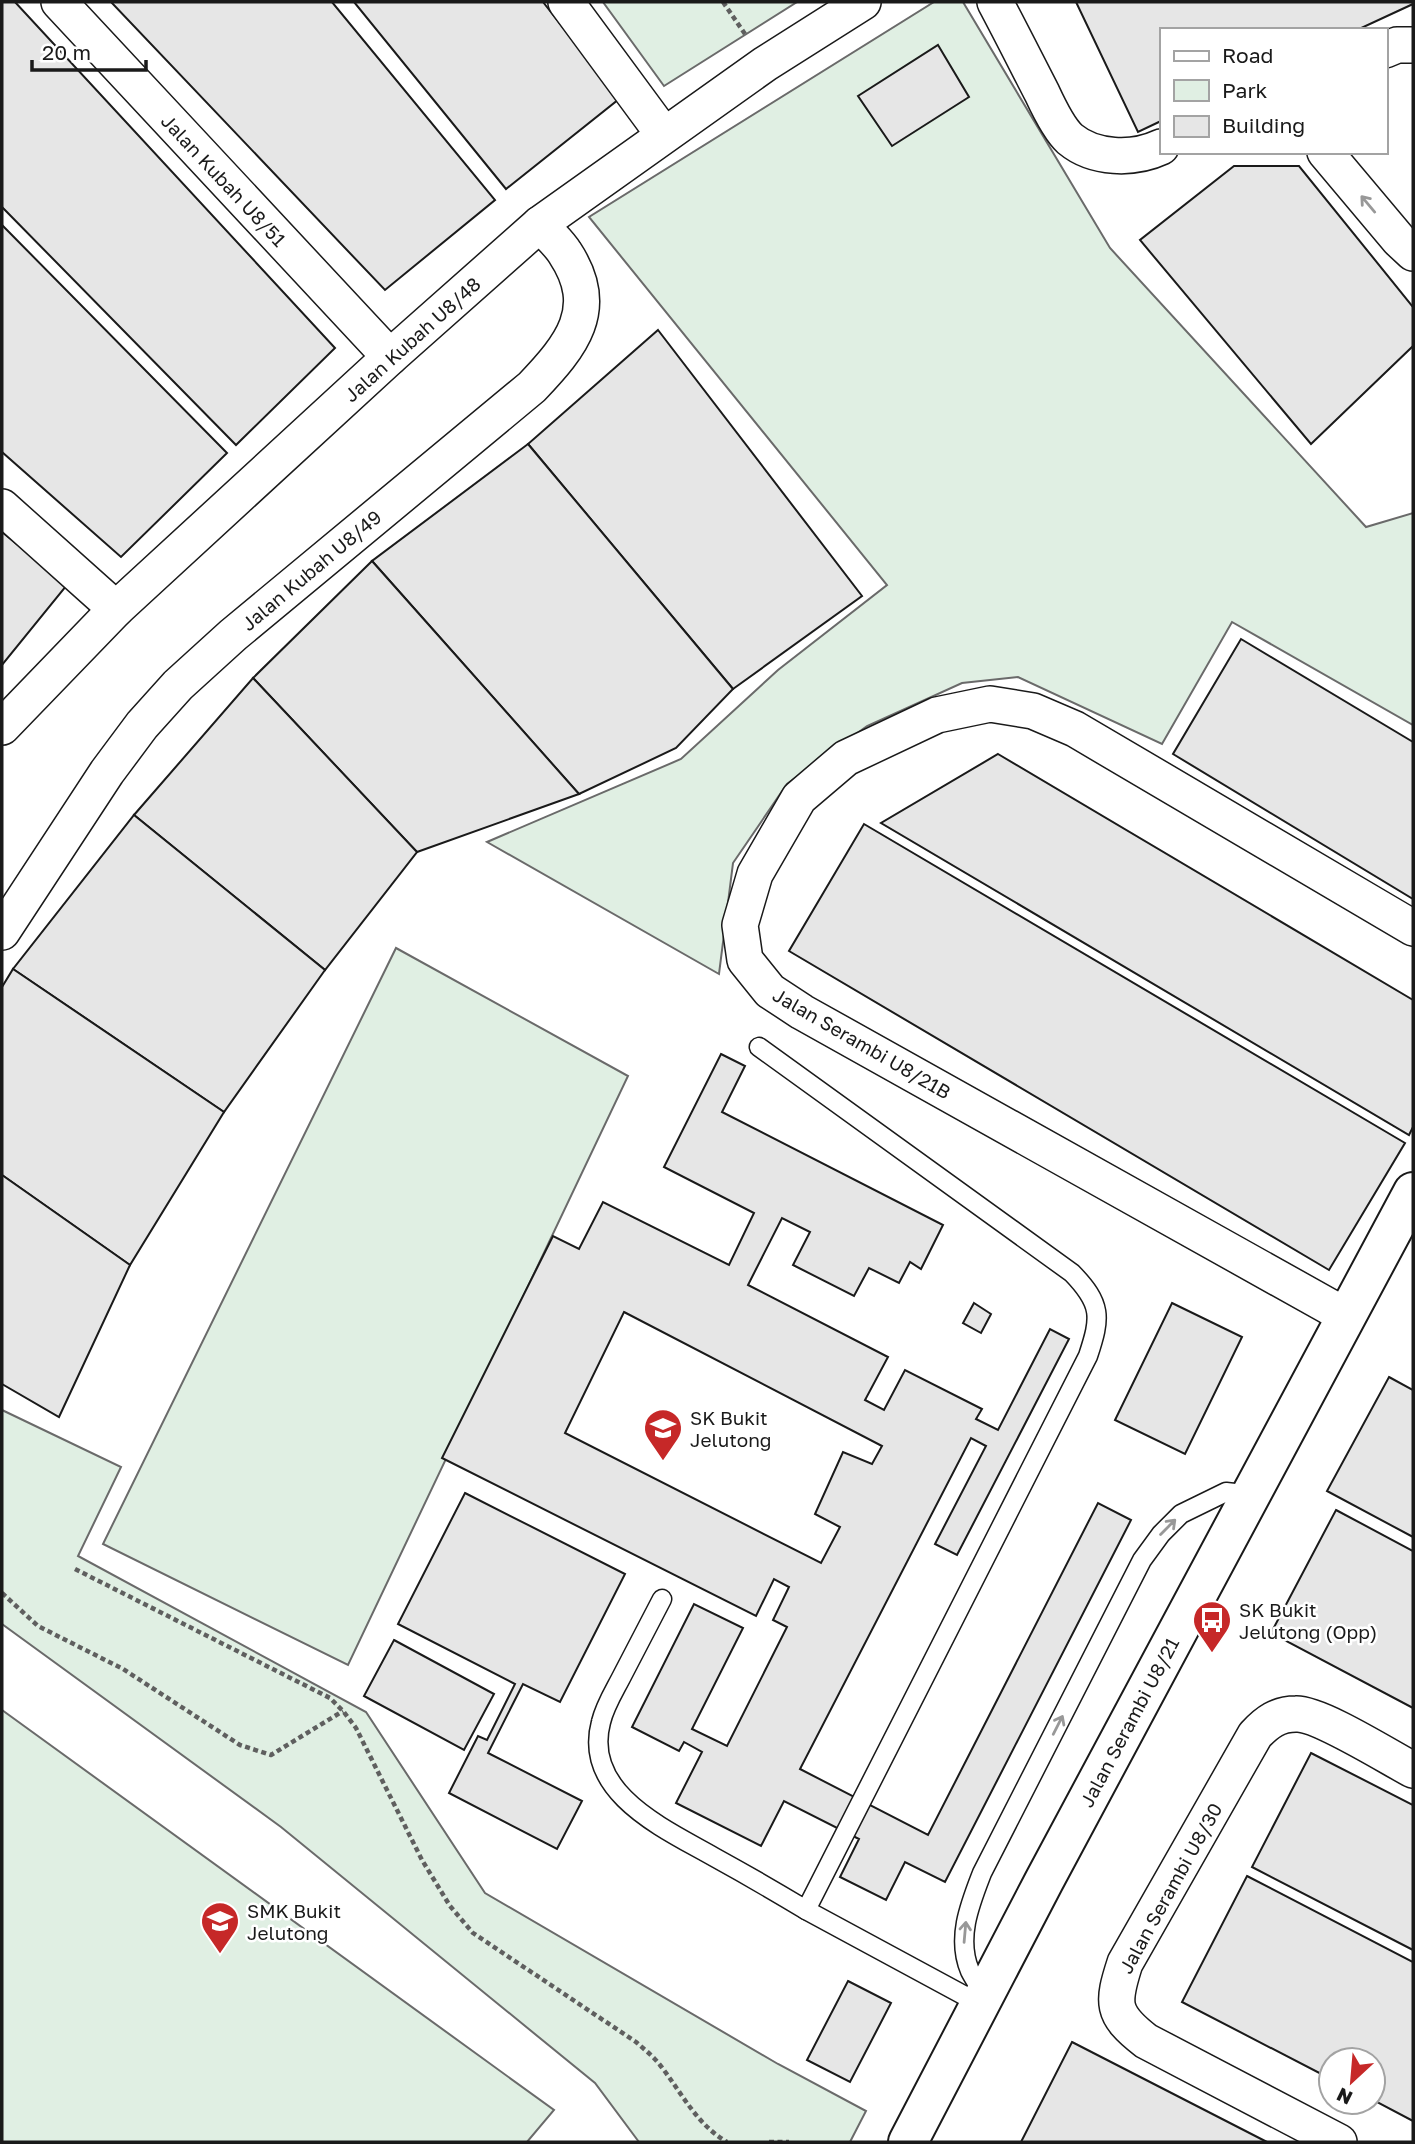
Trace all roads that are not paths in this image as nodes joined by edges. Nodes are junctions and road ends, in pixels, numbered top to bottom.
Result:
1 (59, 2) edge
2 (566, 2) edge
3 (863, 2) edge
4 (995, 2) edge
5 (1413, 45) edge
6 (1387, 49) edge
7 (664, 135) junction
8 (1160, 148) edge
9 (1327, 154) edge
10 (540, 224) junction
11 (1413, 253) edge
12 (390, 358) junction
13 (2, 507) edge
14 (116, 609) junction
15 (2, 727) edge
16 (1413, 928) edge
17 (2, 932) edge
18 (759, 1047) dead end
19 (1413, 1192) edge
20 (1346, 1316) junction
21 (1252, 1495) junction
22 (662, 1599) dead end
23 (1413, 1770) edge
24 (806, 1910) junction
25 (982, 2000) junction
26 (908, 2142) edge
27 (1339, 2142) edge

1 - 12 street, Jalan Kubah U8/51
2 - 7 street
3 - 7 street, Jalan Kubah U8/48
4 - 8 street
5 - 6 street
7 - 10 street, Jalan Kubah U8/48
11 -> 9 street
10 - 12 street, Jalan Kubah U8/48
10 - 17 street, Jalan Kubah U8/49
12 - 14 street, Jalan Kubah U8/48
13 - 14 street
14 - 15 street, Jalan Kubah U8/48
16 - 20 street, Jalan Serambi U8/21B
18 - 24 lane
19 - 20 street, Jalan Serambi U8/21
20 - 21 street, Jalan Serambi U8/21
21 - 25 street, Jalan Serambi U8/21
25 -> 21 lane
22 - 24 lane
23 - 27 street, Jalan Serambi U8/30
24 - 25 lane
25 - 26 street, Jalan Serambi U8/21

